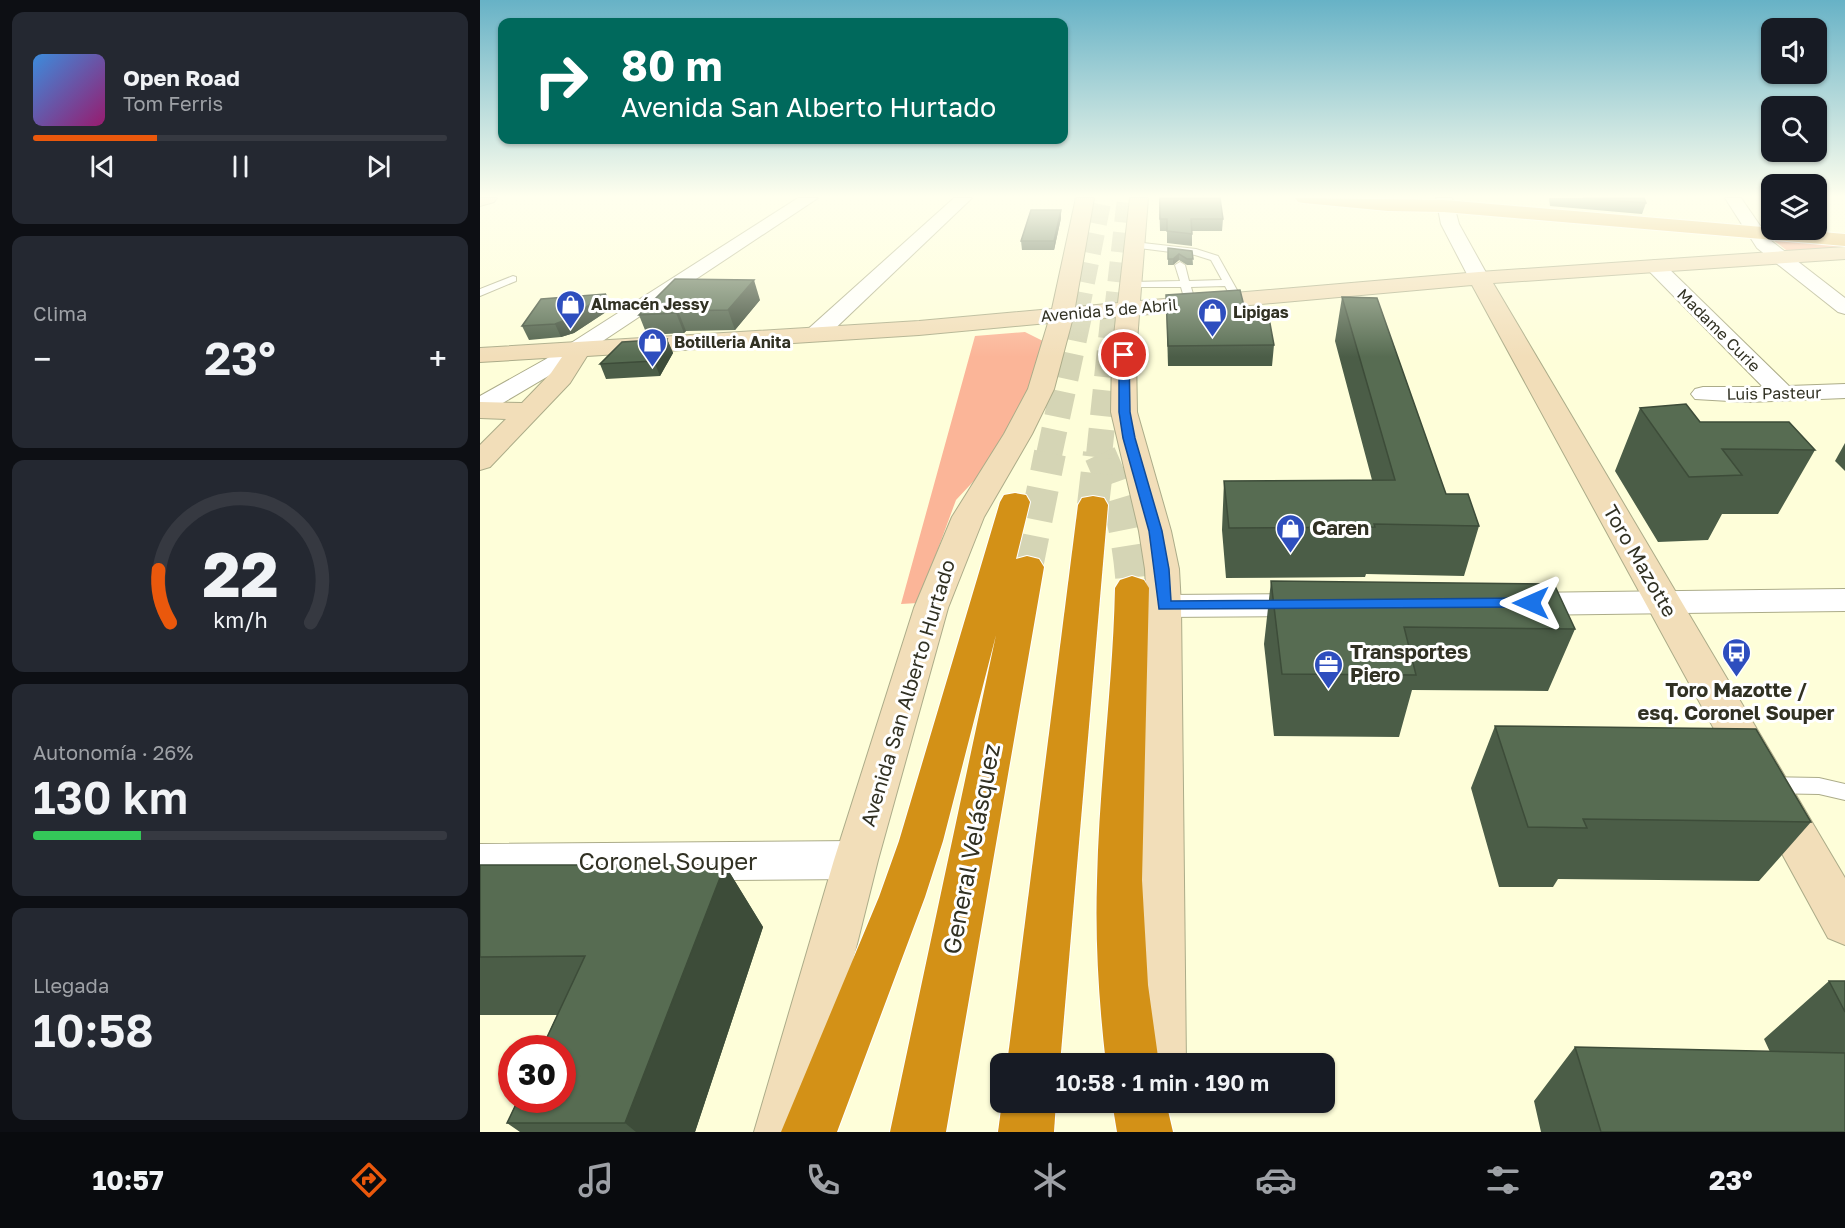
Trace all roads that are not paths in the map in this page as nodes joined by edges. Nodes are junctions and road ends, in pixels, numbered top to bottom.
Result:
1 (727, 251) edge
2 (907, 251) edge
3 (1075, 251) edge
4 (1133, 251) edge
5 (1169, 251) edge
6 (1464, 251) edge
7 (1772, 251) edge
8 (1845, 253) edge
9 (1780, 257) junction
10 (1180, 265) edge
11 (1655, 266) junction
12 (1479, 278) junction
13 (513, 279) dead end
14 (1233, 291) junction
15 (480, 293) edge
16 (1187, 294) junction
17 (1129, 297) junction
18 (1845, 308) edge
19 (1062, 315) junction
20 (815, 335) junction
21 (579, 349) junction
22 (480, 356) edge
23 (1845, 392) edge
24 (1703, 394) dead end
25 (1783, 394) junction
26 (480, 408) edge
27 (529, 411) junction
28 (480, 461) edge
29 (1015, 502) dead end
30 (1093, 505) tunnel mouth
31 (1027, 567) tunnel mouth
32 (1148, 597) junction
33 (1845, 600) edge
34 (1665, 603) junction
35 (1496, 604) edge
36 (1341, 605) edge
37 (1767, 784) junction
38 (1845, 792) edge
39 (856, 861) junction
40 (480, 863) edge
41 (1845, 921) edge
42 (1035, 1053) edge
43 (1132, 1053) edge
44 (1159, 1053) edge
45 (1028, 1113) edge
46 (1141, 1113) edge
47 (1158, 1113) edge
48 (782, 1132) edge
49 (809, 1132) edge
50 (918, 1132) edge
51 (1026, 1132) edge
52 (1144, 1132) edge
53 (1158, 1132) edge

1 - 21 street
2 - 20 street
3 - 19 street, Avenida San Alberto Hurtado
4 - 17 street
5 - 14 lane
6 - 12 street, Toro Mazotte
7 - 9 street
8 - 9 street, Avenida 5 de Abril
9 - 11 street, Avenida 5 de Abril
9 - 18 street
10 - 16 lane
11 - 12 street, Avenida 5 de Abril
11 - 25 street, Madame Curie
12 - 14 street, Avenida 5 de Abril
12 - 34 street, Toro Mazotte
13 - 15 lane
14 - 16 street, Avenida 5 de Abril
16 - 17 street, Avenida 5 de Abril
17 - 19 street, Avenida 5 de Abril
17 - 32 street
19 - 20 street, Avenida 5 de Abril
19 - 39 street, Avenida San Alberto Hurtado
20 - 21 street, Avenida 5 de Abril
21 - 22 street, Avenida 5 de Abril
21 - 26 street
21 - 27 street
23 - 25 street, Luis Pasteur
24 - 25 street, Luis Pasteur
26 - 27 street
27 - 28 street
29 - 49 highway
30 - 42 highway
31 - 50 highway, General Velásquez
32 - 36 street
32 - 43 highway
32 - 44 street
33 - 34 street
34 - 35 street
34 - 37 street, Toro Mazotte
37 - 38 lane
37 - 41 street, Toro Mazotte
39 - 40 street, Coronel Souper
39 - 48 street, Avenida San Alberto Hurtado
45 - 51 highway
46 - 52 highway
47 - 53 street

